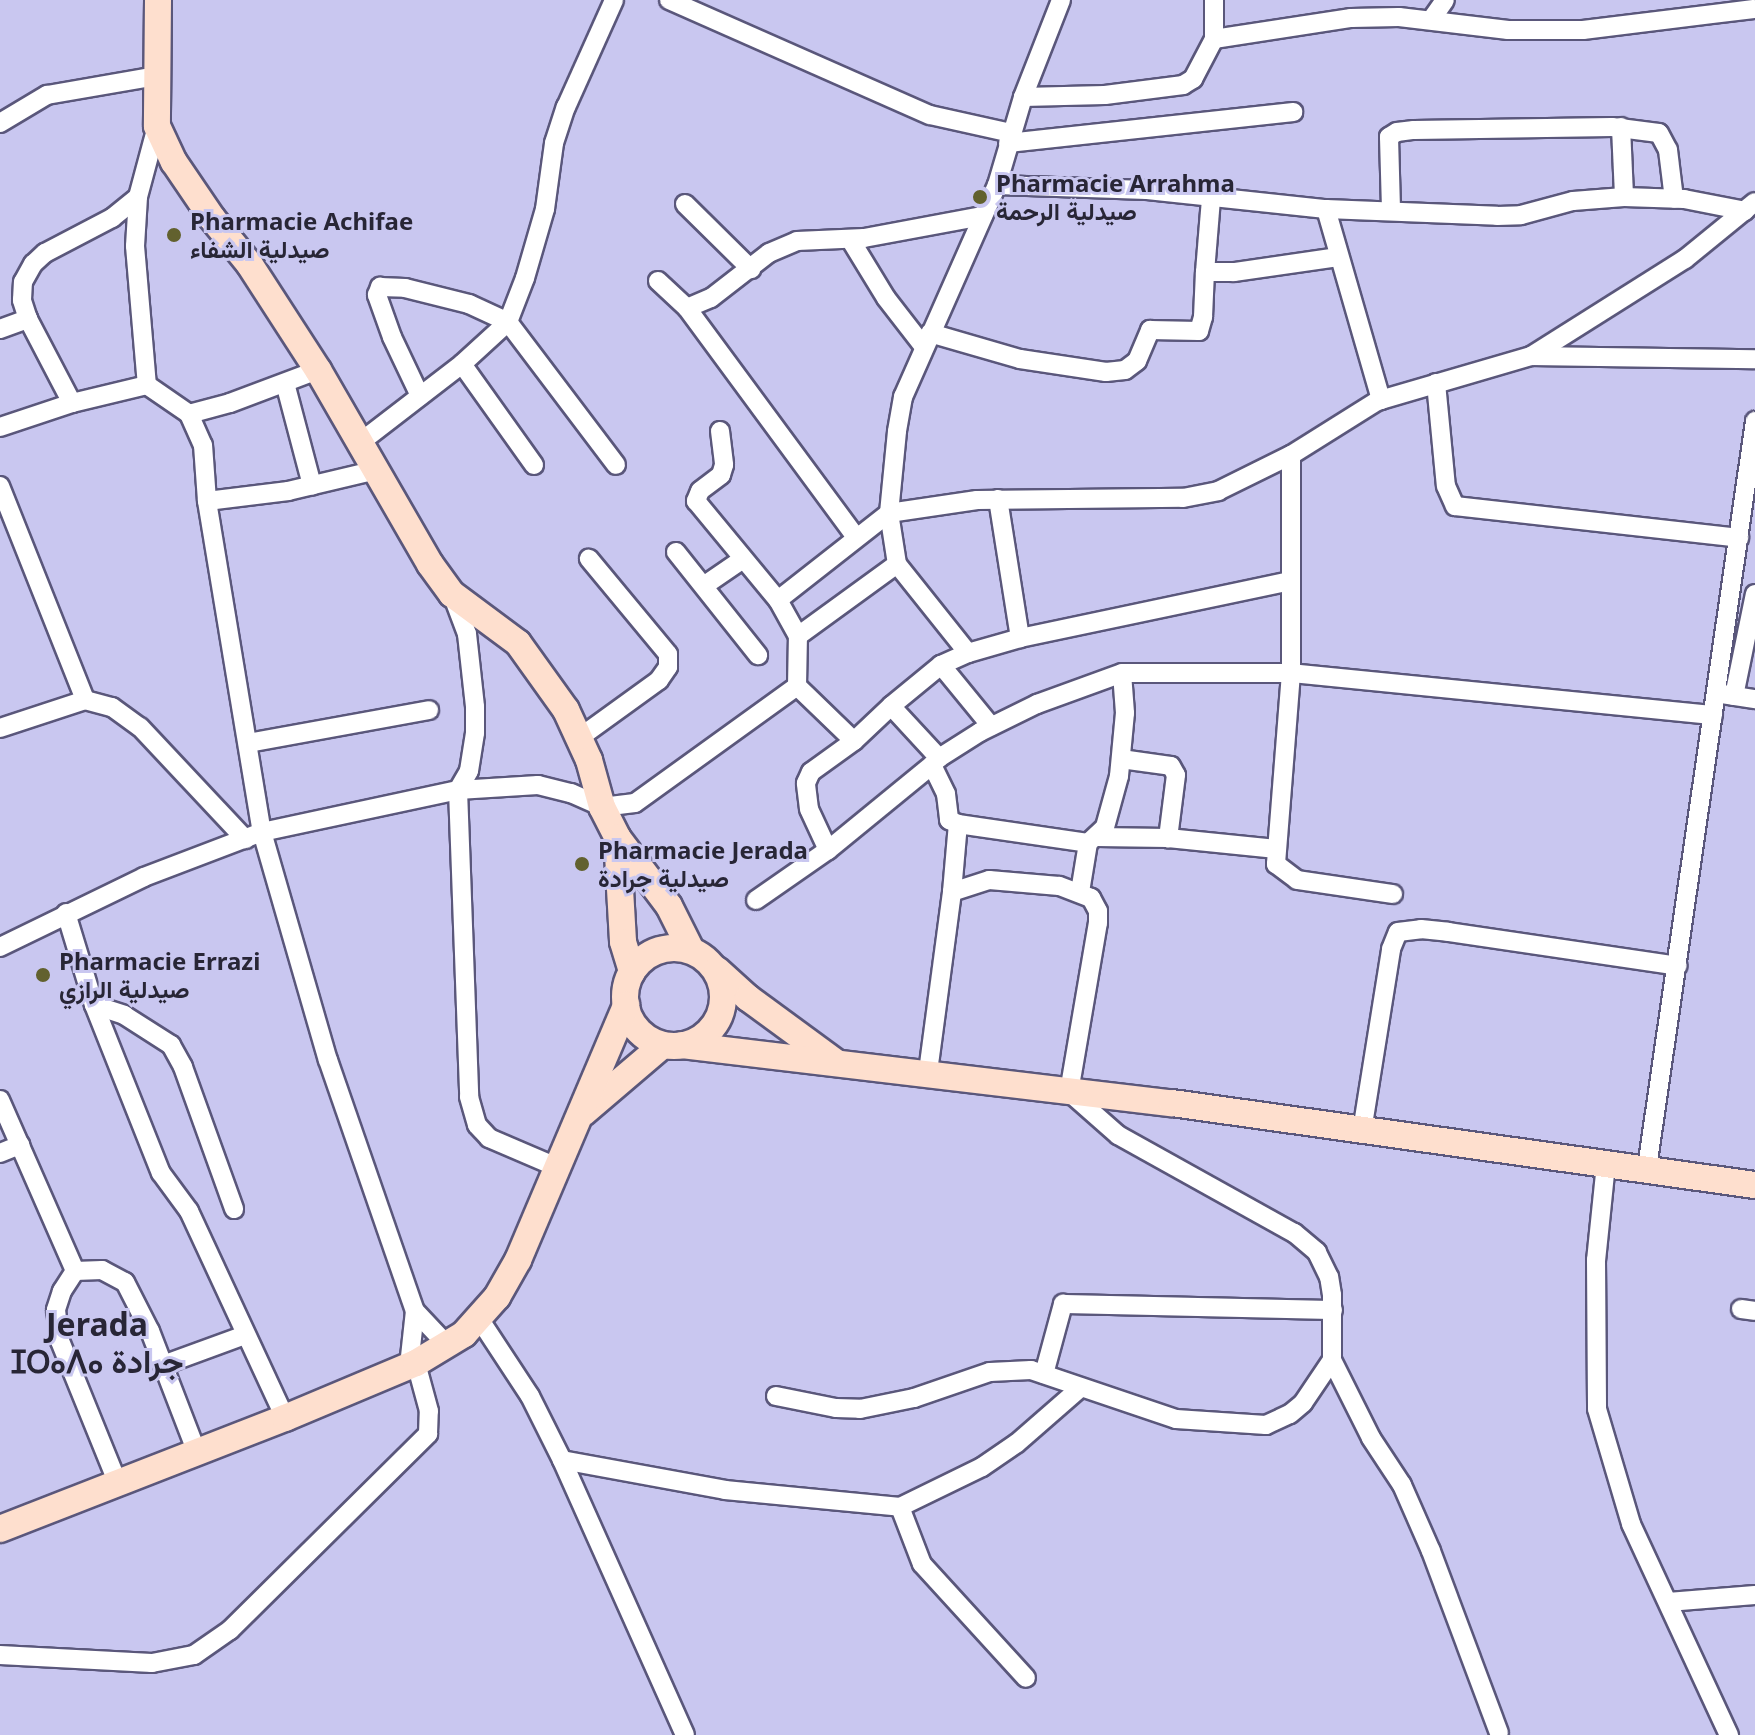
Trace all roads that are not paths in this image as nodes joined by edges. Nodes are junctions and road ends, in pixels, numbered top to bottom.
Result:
1 (158, 0) edge
2 (614, 0) edge
3 (669, 0) edge
4 (1061, 0) edge
5 (1214, 0) edge
6 (1445, 0) edge
7 (1753, 0) edge
8 (1754, 12) edge
9 (1431, 20) junction
10 (1214, 39) junction
11 (157, 76) junction
12 (1023, 97) junction
13 (1293, 112) dead end
14 (0, 123) edge
15 (157, 126) junction
16 (1621, 127) junction
17 (1009, 138) junction
18 (997, 185) junction
19 (138, 197) junction
20 (1624, 197) junction
21 (1211, 199) junction
22 (1674, 199) junction
23 (685, 204) dead end
24 (1750, 206) edge
25 (1326, 209) junction
26 (1391, 209) junction
27 (983, 216) junction
28 (850, 239) junction
29 (1338, 257) junction
30 (751, 269) junction
31 (1205, 272) junction
32 (658, 281) dead end
33 (687, 308) junction
34 (28, 319) junction
35 (508, 322) junction
36 (0, 329) edge
37 (927, 340) junction
38 (1531, 356) junction
39 (1755, 359) edge
40 (462, 364) junction
41 (318, 370) junction
42 (285, 383) junction
43 (1436, 383) junction
44 (147, 385) junction
45 (420, 396) junction
46 (1381, 400) junction
47 (72, 403) junction
48 (189, 414) junction
49 (1755, 421) edge
50 (0, 427) edge
51 (720, 431) dead end
52 (362, 441) junction
53 (1291, 455) junction
54 (534, 465) dead end
55 (616, 465) dead end
56 (376, 470) junction
57 (312, 485) junction
58 (0, 486) edge
59 (998, 499) junction
60 (207, 501) junction
61 (889, 513) junction
62 (856, 537) junction
63 (1739, 538) junction
64 (676, 552) dead end
65 (589, 559) dead end
66 (743, 559) junction
67 (897, 564) junction
68 (1291, 581) junction
69 (705, 585) junction
70 (452, 594) junction
71 (1755, 594) edge
72 (778, 600) junction
73 (798, 636) junction
74 (1020, 638) junction
75 (968, 653) junction
76 (758, 655) dead end
77 (941, 665) junction
78 (1122, 673) junction
79 (1291, 673) junction
80 (797, 686) junction
81 (1726, 694) junction
82 (1755, 699) edge
83 (85, 700) junction
84 (891, 706) junction
85 (429, 710) dead end
86 (1713, 715) junction
87 (991, 726) junction
88 (0, 728) edge
89 (579, 738) junction
90 (854, 741) junction
91 (248, 743) junction
92 (1121, 759) junction
93 (935, 762) junction
94 (458, 790) junction
95 (602, 807) junction
96 (958, 824) junction
97 (254, 836) junction
98 (617, 837) junction
99 (1168, 838) junction
100 (1092, 840) junction
101 (1276, 849) junction
102 (828, 850) junction
103 (952, 892) junction
104 (1080, 892) junction
105 (1393, 894) dead end
106 (756, 900) dead end
107 (66, 913) junction
108 (0, 947) edge
109 (701, 957) junction
110 (1677, 966) junction
111 (632, 972) junction
112 (94, 1005) junction
113 (626, 1005) junction
114 (673, 1045) junction
115 (834, 1061) junction
116 (928, 1073) junction
117 (1069, 1092) junction
118 (0, 1100) edge
119 (580, 1116) junction
120 (1362, 1131) junction
121 (20, 1145) junction
122 (0, 1153) edge
123 (1606, 1164) junction
124 (559, 1168) junction
125 (1647, 1168) junction
126 (1755, 1185) edge
127 (234, 1209) dead end
128 (75, 1271) junction
129 (1333, 1310) junction
130 (415, 1311) junction
131 (480, 1320) junction
132 (245, 1335) junction
133 (448, 1346) junction
134 (1332, 1360) junction
135 (412, 1364) junction
136 (163, 1365) junction
137 (1044, 1374) junction
138 (1079, 1389) junction
139 (776, 1396) dead end
140 (285, 1418) junction
141 (197, 1453) junction
142 (562, 1460) junction
143 (118, 1484) junction
144 (900, 1507) junction
145 (0, 1529) edge
146 (1755, 1595) edge
147 (1668, 1602) junction
148 (0, 1655) edge
149 (1026, 1678) dead end
150 (1499, 1733) edge
151 (685, 1735) edge
152 (1729, 1735) edge

1 - 11 main road
2 - 35 street
3 - 17 street
4 - 12 street
5 - 10 street
6 - 9 street
7 - 8 street
8 - 9 street
9 - 10 street
10 - 12 street
11 - 14 street
11 - 15 main road
12 - 17 street
13 - 17 street
15 - 19 street
15 - 41 main road
16 - 20 street
16 - 22 street
16 - 26 street
17 - 18 street
18 - 21 street
18 - 27 street
19 - 34 street
19 - 44 street
20 - 22 street
20 - 26 street
21 - 25 street
21 - 31 street
22 - 24 street
23 - 30 street
24 - 38 street
25 - 26 street
25 - 29 street
27 - 28 street
27 - 37 street
28 - 30 street
28 - 37 street
29 - 31 street
29 - 46 street
30 - 33 street
31 - 37 street
32 - 33 street
33 - 62 street
34 - 36 street
34 - 47 street
35 - 40 street
35 - 45 street
35 - 55 street
37 - 61 street
38 - 39 street
38 - 43 street
40 - 45 street
40 - 54 street
41 - 42 street
41 - 52 main road
42 - 48 street
42 - 57 street
43 - 46 street
43 - 63 street
44 - 47 street
44 - 48 street
45 - 52 street
46 - 53 street
47 - 50 street
48 - 60 street
49 - 63 street
51 - 66 street
52 - 56 main road
53 - 59 street
53 - 68 street
56 - 57 street
56 - 70 main road
57 - 60 street
58 - 83 street
59 - 61 street
59 - 74 street
60 - 91 street
61 - 62 street
61 - 67 street
62 - 72 street
63 - 81 street
64 - 69 street
65 - 89 street
66 - 69 street
66 - 72 street
67 - 73 street
67 - 75 street
68 - 74 street
68 - 79 street
69 - 76 street
70 - 89 main road
70 - 94 street
71 - 81 street
72 - 73 street
73 - 80 street
74 - 75 street
75 - 77 street
77 - 84 street
77 - 87 street
78 - 79 street
78 - 87 street
78 - 92 street
79 - 86 street
79 - 101 street
80 - 90 street
80 - 95 street
81 - 82 street
81 - 86 street
83 - 88 street
83 - 97 street
84 - 90 street
84 - 93 street
85 - 91 street
86 - 110 street
87 - 93 street
89 - 95 main road
90 - 102 street
91 - 97 street
92 - 99 street
92 - 100 street
93 - 96 street
93 - 102 street
94 - 95 street
94 - 97 street
94 - 124 street
95 - 98 main road
96 - 100 street
96 - 103 street
97 - 107 street
97 - 130 street
98 - 109 main road
98 - 111 main road
99 - 100 street
99 - 101 street
100 - 104 street
101 - 105 street
102 - 106 street
103 - 104 street
103 - 116 street
104 - 117 street
107 - 108 street
107 - 112 street
109 - 111 main road
109 - 114 main road
109 - 115 main road
110 - 120 street
110 - 125 street
111 - 113 main road
112 - 127 street
112 - 132 street
113 - 114 main road
113 - 119 main road
114 - 115 main road
114 - 119 main road
115 - 116 main road
116 - 117 main road
117 - 120 main road
117 - 129 street
118 - 121 street
119 - 124 main road
120 - 123 main road
121 - 122 street
121 - 128 street
123 - 125 main road
123 - 147 street
124 - 131 main road
125 - 126 main road
128 - 136 street
128 - 143 street
129 - 134 street
129 - 137 street
130 - 133 street
130 - 135 street
131 - 133 main road
131 - 142 street
132 - 136 street
132 - 140 street
133 - 135 main road
134 - 138 street
134 - 150 street
135 - 140 main road
135 - 148 street
136 - 141 street
137 - 138 street
137 - 139 street
138 - 144 street
140 - 141 main road
141 - 143 main road
142 - 144 street
142 - 151 street
143 - 145 main road
144 - 149 street
146 - 147 street
147 - 152 street

